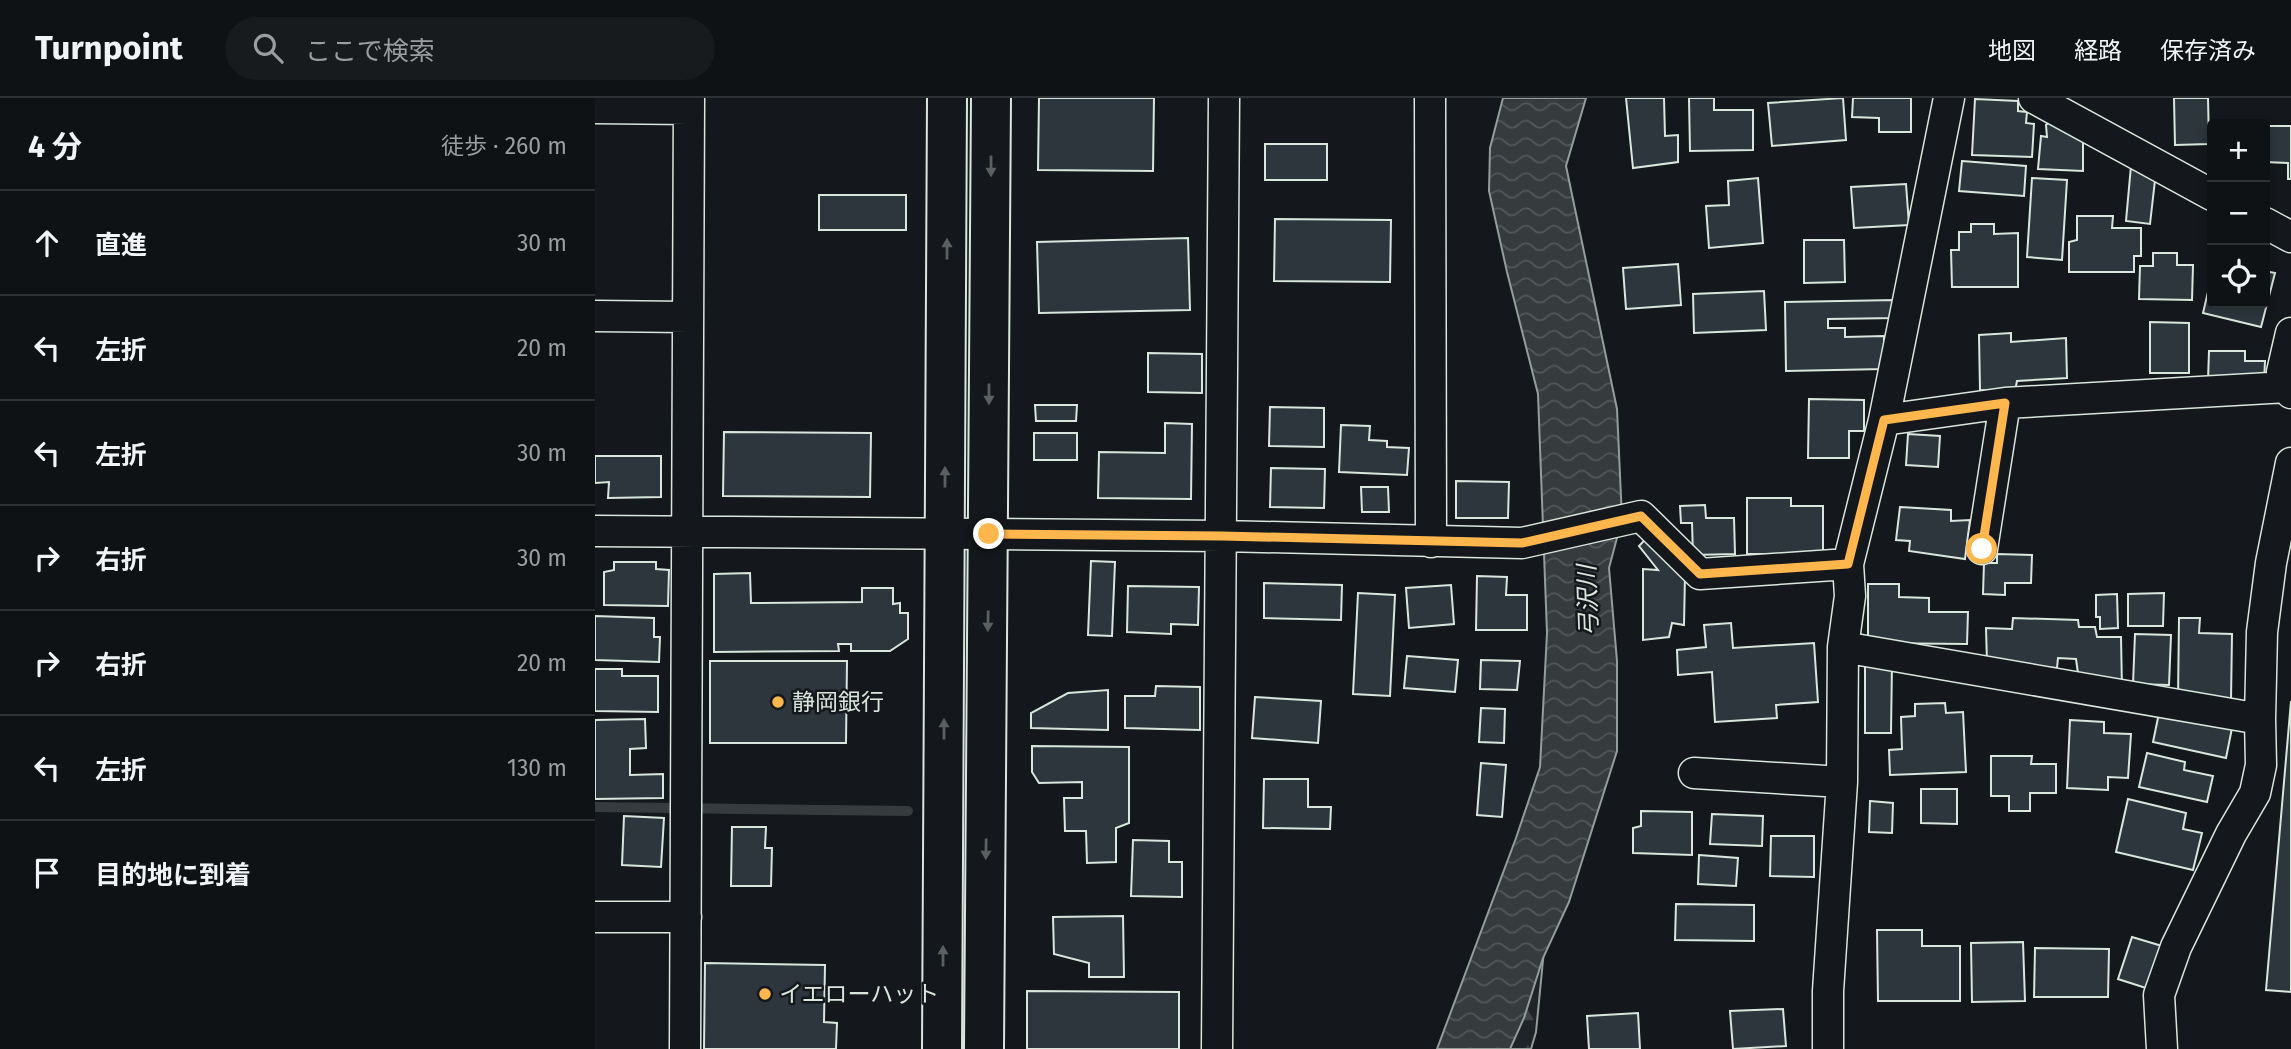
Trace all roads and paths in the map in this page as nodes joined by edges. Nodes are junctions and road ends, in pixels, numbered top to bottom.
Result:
1 (947, 98) edge
2 (991, 98) edge
3 (1224, 98) edge
4 (1430, 98) edge
5 (1949, 98) edge
6 (2034, 98) edge
7 (689, 104) edge
8 (595, 108) edge
9 (2207, 192) edge
10 (2270, 226) edge
11 (2291, 237) edge
12 (595, 316) edge
13 (687, 317) junction
14 (2291, 333) edge
15 (2289, 390) edge
16 (2005, 403) junction
17 (1884, 420) junction
18 (2291, 463) edge
19 (595, 531) edge
20 (687, 532) junction
21 (945, 534) junction
22 (989, 534) junction
23 (1222, 536) junction
24 (1431, 542) junction
25 (1982, 549) dead end
26 (1848, 564) junction
27 (1843, 647) junction
28 (2260, 719) junction
29 (1694, 773) dead end
30 (1842, 782) junction
31 (595, 917) edge
32 (686, 917) junction
33 (685, 1049) edge
34 (942, 1049) edge
35 (984, 1049) edge
36 (1217, 1049) edge
37 (1828, 1049) edge
38 (2162, 1049) edge

21 -> 1 street
2 -> 22 street
3 - 23 street
4 - 24 street
5 - 17 street
6 - 9 street
7 - 8 street
7 - 13 street
10 - 11 street
12 - 13 street
13 - 20 street
14 - 15 street
15 - 16 street
16 - 17 street
16 - 25 street
17 - 26 street
18 - 28 street
19 - 20 street
20 - 21 street
20 - 32 street
21 - 22 street
34 -> 21 street
22 - 23 street
22 -> 35 street
23 - 24 street
23 - 36 street
24 - 26 street
26 - 27 street
27 - 28 street
27 - 30 street
28 - 38 street
29 - 30 street
30 - 37 street
31 - 32 street
32 - 33 street

